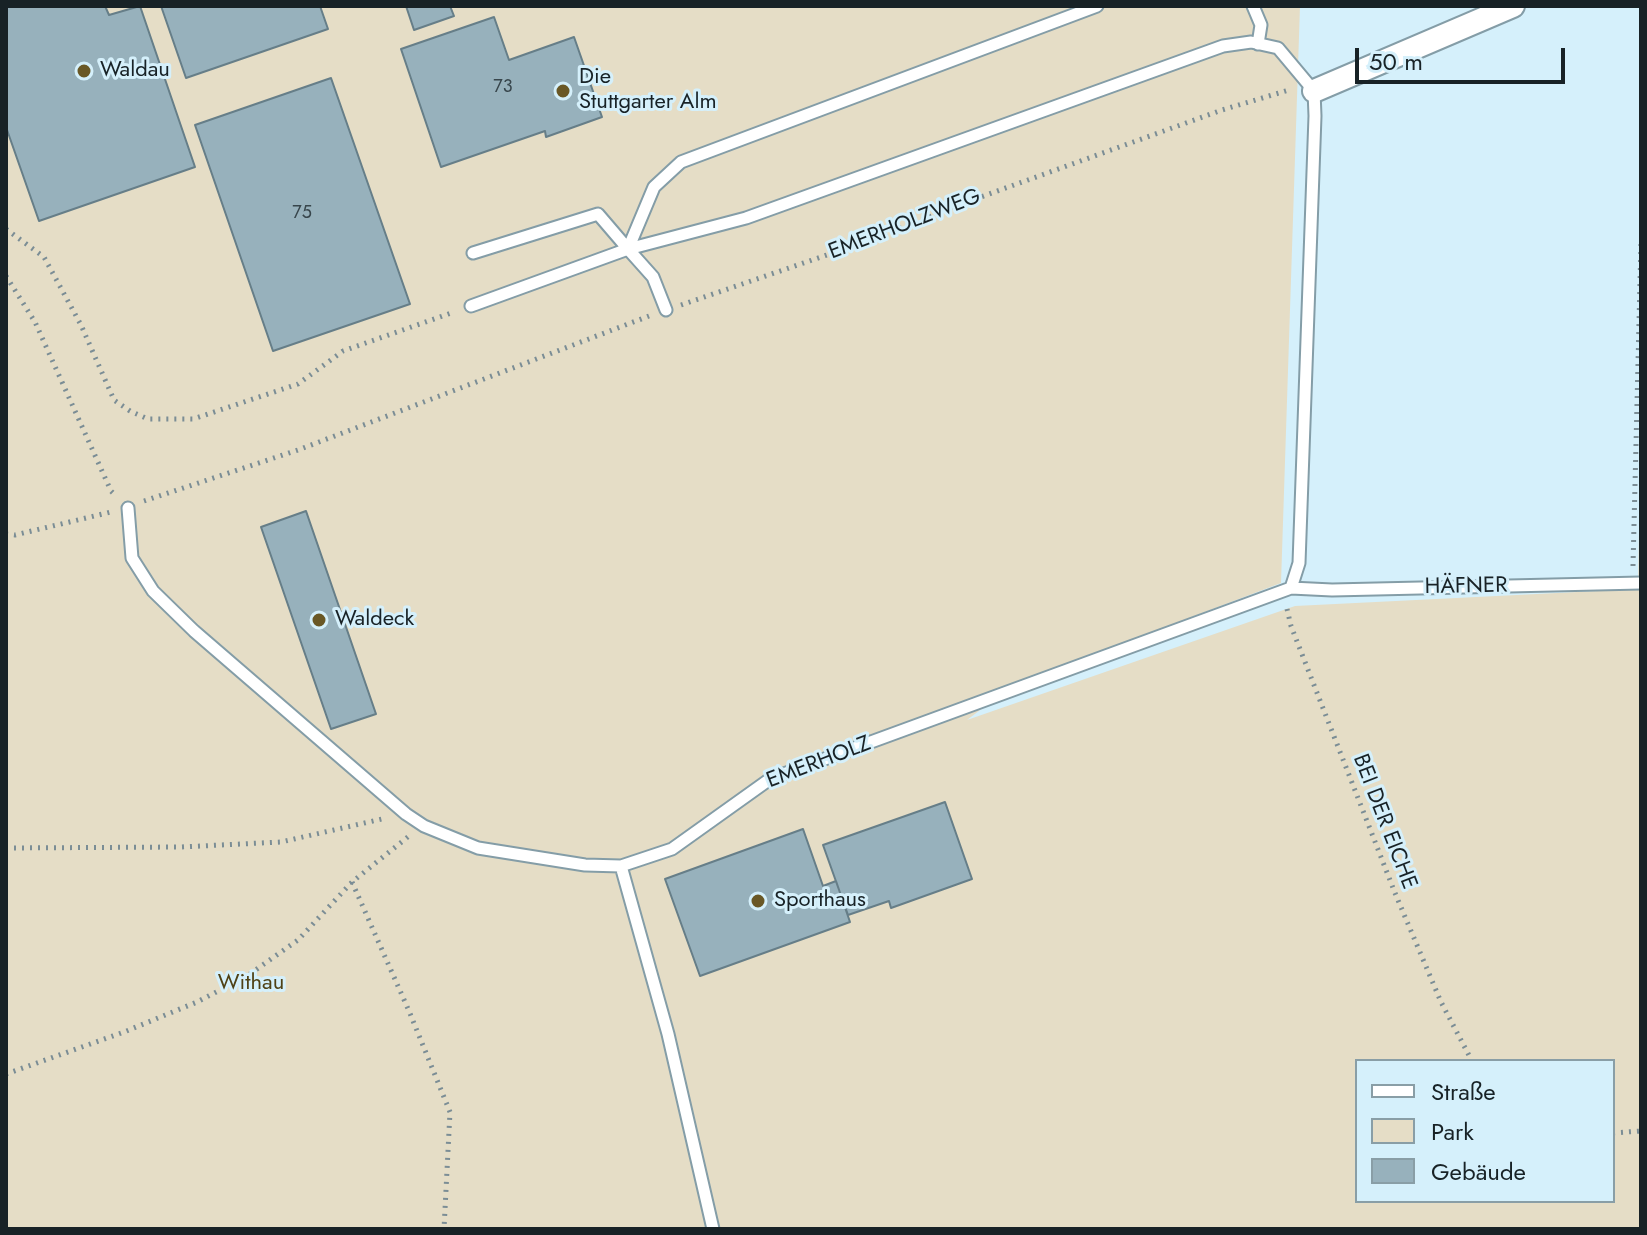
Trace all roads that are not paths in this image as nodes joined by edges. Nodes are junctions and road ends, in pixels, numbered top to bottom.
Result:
1 (1097, 6) edge
2 (1253, 6) edge
3 (1513, 6) edge
4 (1258, 44) junction
5 (1314, 91) junction
6 (628, 249) junction
7 (473, 253) dead end
8 (471, 306) road end
9 (666, 310) road end
10 (128, 508) road end
11 (1637, 583) edge
12 (1291, 588) junction
13 (621, 866) junction
14 (713, 1229) edge

1 - 6 lane
2 - 4 lane
3 - 5 street
4 - 5 lane
4 - 6 lane
5 - 12 lane
6 - 7 lane
6 - 8 lane
6 - 9 lane
10 - 13 lane
11 - 12 lane, HÄFNER
12 - 13 lane, EMERHOLZ
13 - 14 lane

